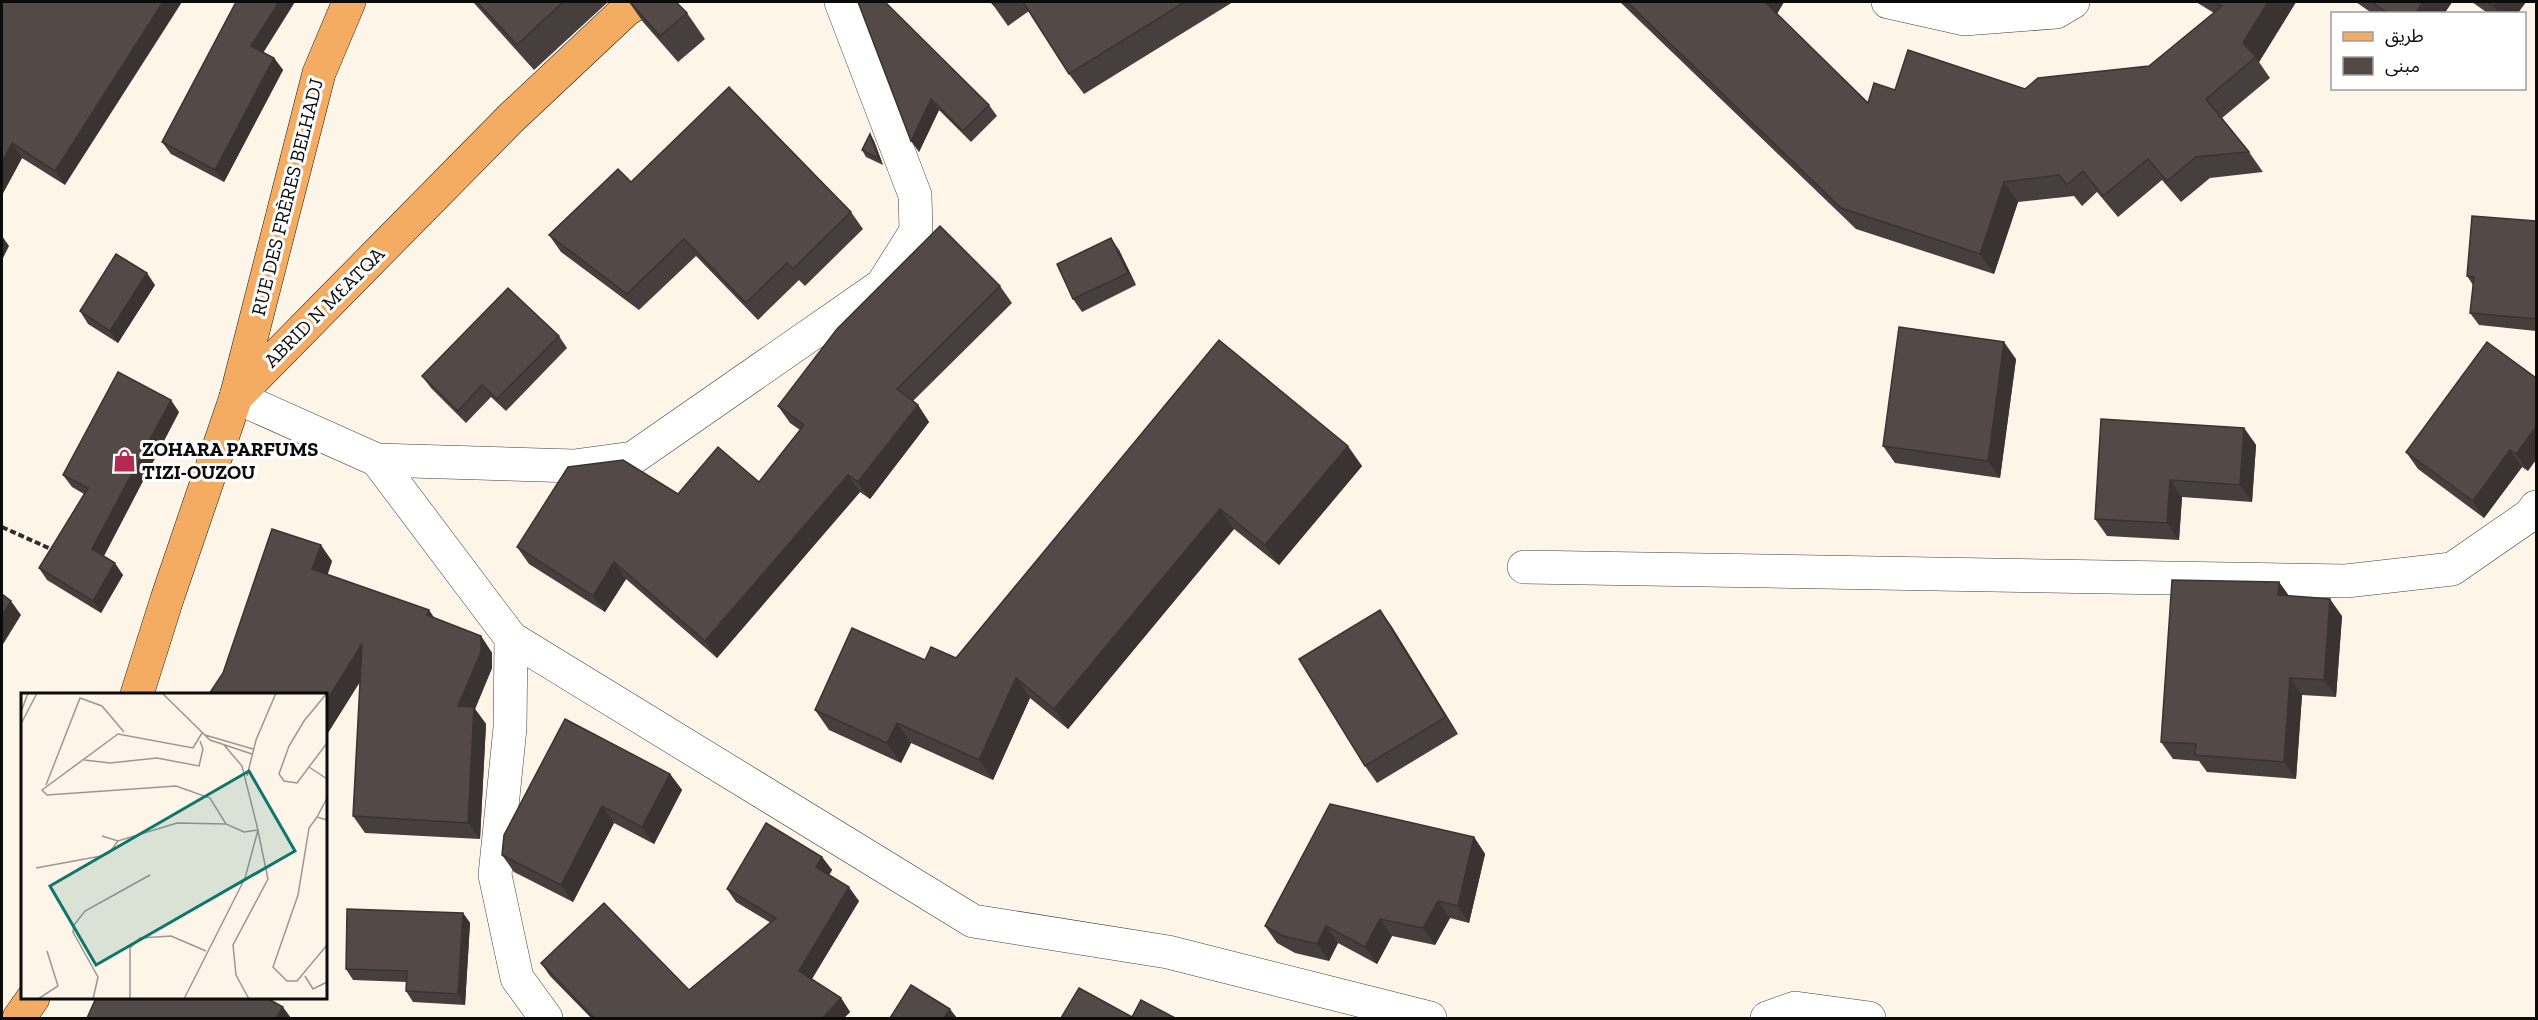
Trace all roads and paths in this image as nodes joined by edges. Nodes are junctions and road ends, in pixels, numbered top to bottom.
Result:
1 (349, 2) edge
2 (639, 2) edge
3 (841, 2) edge
4 (1888, 2) edge
5 (2073, 2) edge
6 (236, 397) junction
7 (377, 460) junction
8 (2536, 507) edge
9 (2, 527) edge
10 (63, 554) edge
11 (1524, 567) dead end
12 (511, 638) junction
13 (137, 693) edge
14 (32, 999) edge
15 (49, 999) edge
16 (19, 1018) edge
17 (46, 1018) edge
18 (546, 1018) edge
19 (1430, 1018) edge
20 (1767, 1018) edge
21 (1869, 1018) edge

1 - 6 main road, RUE DES FRÈRES BELHADJ
2 - 6 main road, ABRID N MƐATQA
3 - 7 street
4 - 5 street
6 - 7 street
6 - 13 main road, ABRID N MƐATQA
7 - 12 street
8 - 11 street
9 - 10 path
12 - 18 street
12 - 19 street
14 - 16 main road
15 - 17 main road
20 - 21 street

